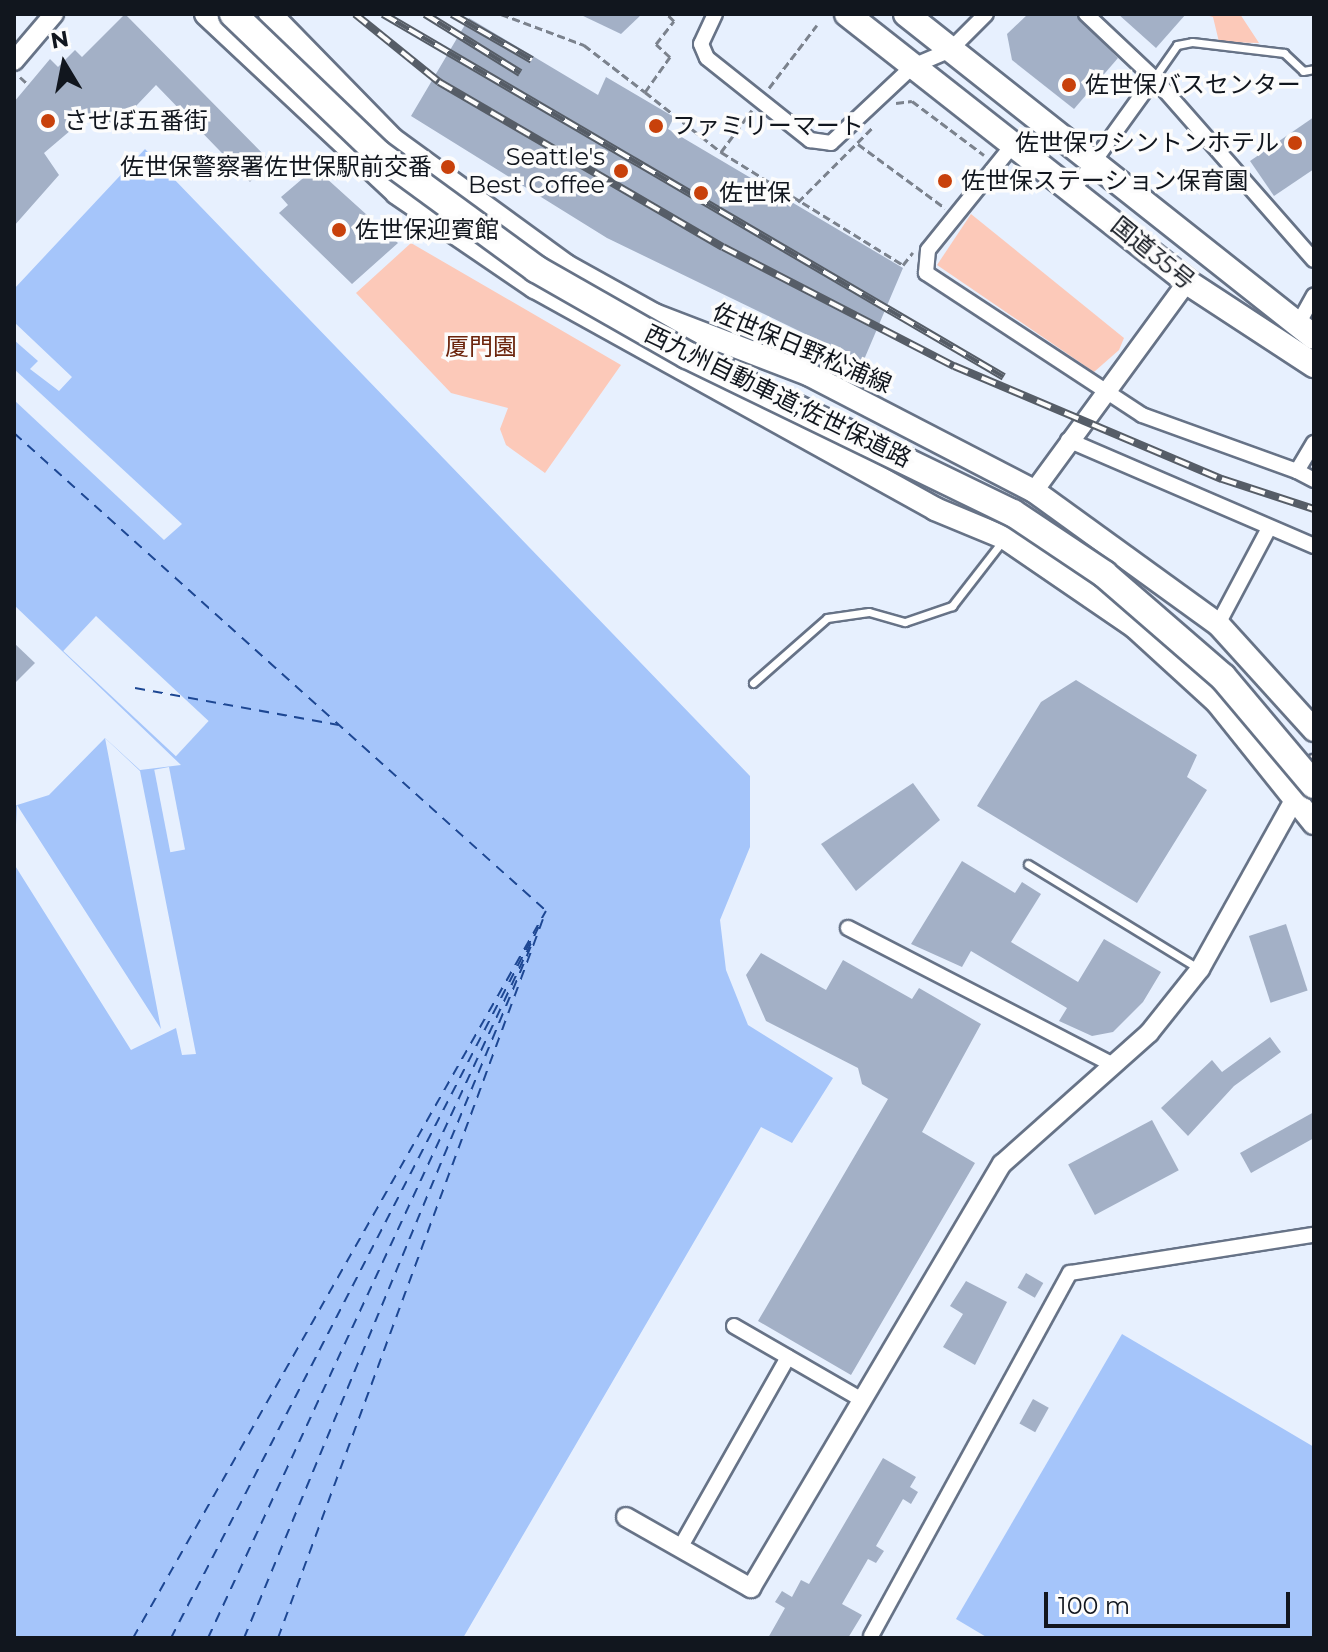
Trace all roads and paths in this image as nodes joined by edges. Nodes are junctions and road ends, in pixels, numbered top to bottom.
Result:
1 (54, 14) edge
2 (206, 14) edge
3 (233, 14) edge
4 (270, 14) edge
5 (501, 14) edge
6 (667, 14) edge
7 (715, 14) edge
8 (847, 14) edge
9 (906, 14) edge
10 (1086, 14) edge
11 (982, 15) edge
12 (949, 51) junction
13 (14, 61) edge
14 (913, 66) junction
15 (1314, 69) edge
16 (14, 72) edge
17 (1154, 78) junction
18 (29, 85) dead end
19 (645, 92) junction
20 (886, 112) dead end
21 (878, 121) dead end
22 (1016, 141) junction
23 (858, 144) junction
24 (1090, 163) junction
25 (977, 164) dead end
26 (1074, 189) junction
27 (953, 197) dead end
28 (798, 202) junction
29 (945, 208) junction
30 (937, 219) dead end
31 (920, 242) dead end
32 (1314, 260) edge
33 (1187, 282) junction
34 (1314, 295) edge
35 (1305, 331) edge
36 (1314, 365) edge
37 (1104, 388) junction
38 (1068, 440) junction
39 (1314, 443) edge
40 (1297, 471) junction
41 (1314, 480) edge
42 (1034, 491) junction
43 (1269, 528) junction
44 (1005, 538) junction
45 (1314, 546) edge
46 (1218, 624) junction
47 (753, 683) dead end
48 (1314, 730) edge
49 (1314, 764) edge
50 (1306, 792) edge
51 (1314, 823) edge
52 (1028, 864) dead end
53 (848, 928) dead end
54 (1200, 969) junction
55 (1111, 1064) junction
56 (1314, 1235) edge
57 (734, 1326) dead end
58 (788, 1357) junction
59 (862, 1400) junction
60 (626, 1517) dead end
61 (680, 1548) junction
62 (871, 1637) edge

1 - 13 street
2 - 44 main road
3 - 50 highway, 西九州自動車道;佐世保道路, bridge
4 - 42 main road, 佐世保日野松浦線
5 - 19 path
6 - 19 path
7 - 14 street
8 - 14 highway, 国道35号
9 - 12 highway, 国道35号
10 - 17 street
11 - 12 street
12 - 14 street
12 - 24 highway, 国道35号
14 - 22 highway, 国道35号
15 - 17 lane
16 - 18 path
17 - 24 street
17 - 32 street
19 - 28 path
20 - 25 path
21 - 23 path
22 - 26 highway, 国道35号
22 - 37 street
23 - 28 path
23 - 29 path
24 - 26 street
24 - 35 highway, 国道35号
26 - 33 highway, 国道35号
27 - 29 path
28 - 31 path
29 - 30 path
33 - 36 highway, 国道35号
33 - 37 street
34 - 35 street
37 - 38 street
37 - 40 street
38 - 42 street
38 - 43 street
39 - 40 street
40 - 41 street
42 - 46 main road, 佐世保日野松浦線
43 - 45 street
43 - 46 street
44 - 47 lane
44 - 50 main road
46 - 48 main road, 佐世保日野松浦線
49 - 50 street
50 - 51 main road
50 - 54 street
52 - 54 lane
53 - 55 street
54 - 55 street
55 - 59 street
56 - 62 street
57 - 58 street
58 - 59 street
58 - 61 street
59 - 61 street
60 - 61 street

